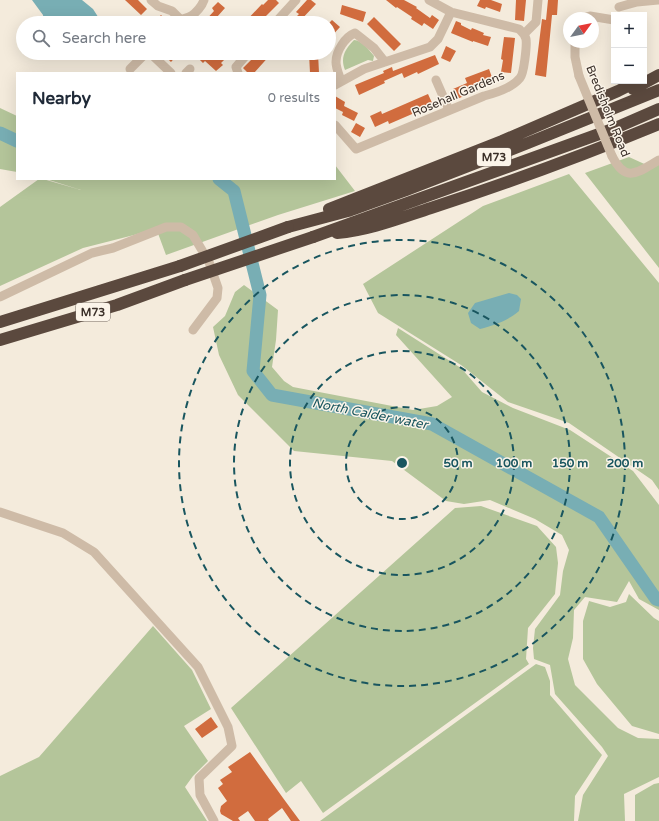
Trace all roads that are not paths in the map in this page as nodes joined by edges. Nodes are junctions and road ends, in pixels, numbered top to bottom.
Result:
1 (151, 0) edge
2 (204, 0) edge
3 (429, 0) edge
4 (538, 0) edge
5 (658, 0) edge
6 (633, 1) edge
7 (291, 2) edge
8 (619, 7) dead end
9 (451, 12) junction
10 (175, 16) edge
11 (192, 16) edge
12 (280, 16) edge
13 (599, 18) edge
14 (611, 20) edge
15 (524, 34) junction
16 (575, 48) edge
17 (336, 58) edge
18 (139, 60) edge
19 (157, 60) edge
20 (242, 60) edge
21 (336, 60) edge
22 (385, 62) junction
23 (130, 69) dead end
24 (659, 70) edge
25 (170, 72) edge
26 (238, 72) edge
27 (659, 75) edge
28 (647, 76) edge
29 (436, 80) dead end
30 (338, 83) edge
31 (633, 84) edge
32 (659, 90) edge
33 (659, 109) edge
34 (449, 110) junction
35 (659, 124) edge
36 (336, 126) edge
37 (492, 158) junction
38 (659, 160) edge
39 (325, 214) junction
40 (330, 232) junction
41 (0, 297) edge
42 (0, 322) edge
43 (193, 330) dead end
44 (0, 340) edge
45 (0, 512) edge
46 (214, 821) edge

1 - 10 street
2 - 11 street
3 - 9 street
4 - 15 street
5 - 6 street
6 - 8 street
7 - 12 street
9 - 15 street
9 - 22 street
13 - 14 street
15 - 34 street, Rosehall Gardens
16 - 38 street, Bredisholm Road, bridge
17 - 22 street
18 - 23 street
19 - 25 street
20 - 26 street
21 - 30 street
22 - 30 street
24 - 28 highway
27 - 37 highway
29 - 34 street
31 - 39 highway
32 - 37 highway, M73
33 - 40 highway, M73
34 - 36 street, Rosehall Gardens
35 - 40 highway, M73
37 - 39 highway, M73
39 - 42 highway, M73, bridge
40 - 44 highway, M73, bridge
41 - 43 street
45 - 46 street

